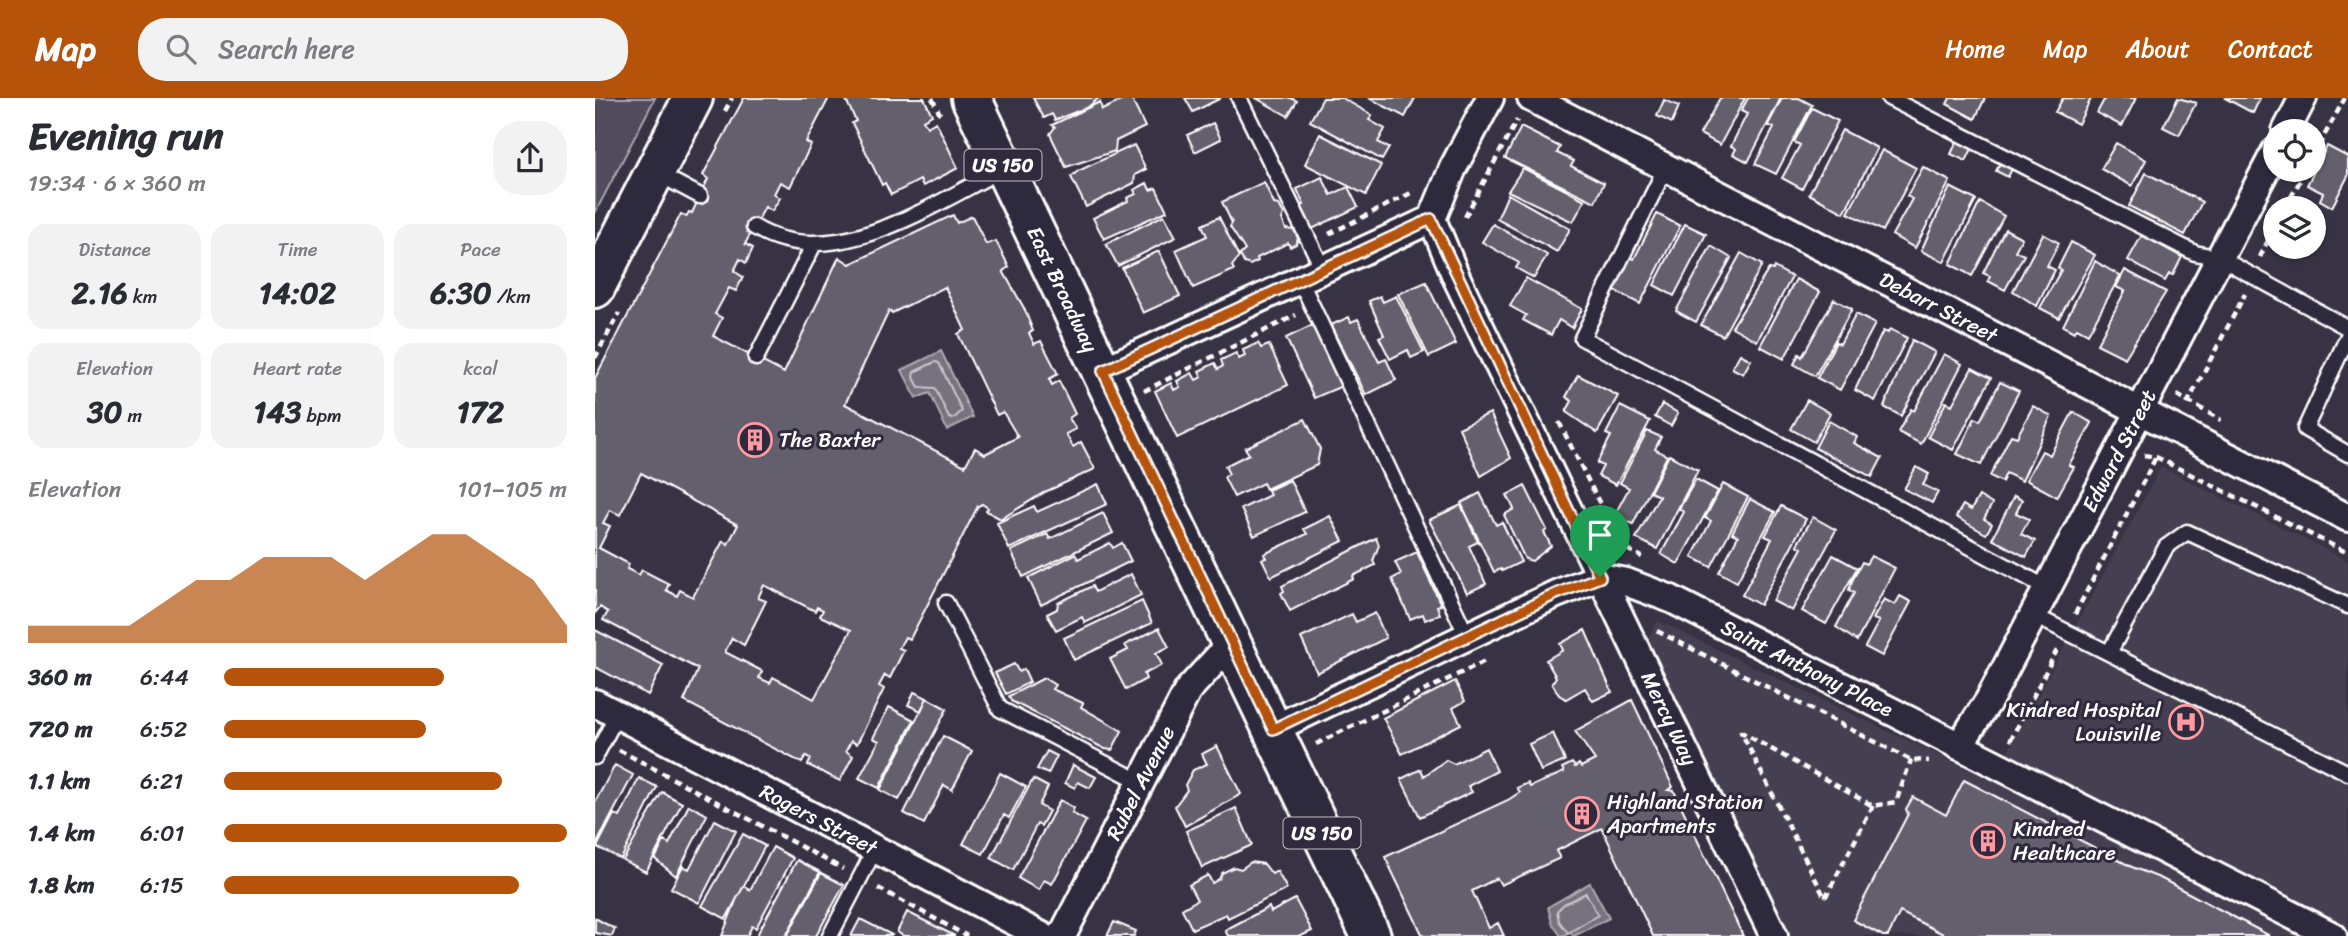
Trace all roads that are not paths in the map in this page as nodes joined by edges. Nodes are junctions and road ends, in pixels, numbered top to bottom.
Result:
1 (693, 98) edge
2 (971, 98) edge
3 (1239, 98) edge
4 (1490, 98) edge
5 (1889, 98) edge
6 (2303, 98) edge
7 (1527, 103) edge
8 (2292, 119) edge
9 (1666, 167) junction
10 (1005, 168) junction
11 (655, 172) junction
12 (2263, 175) edge
13 (700, 197) dead end
14 (1431, 219) junction
15 (754, 226) dead end
16 (814, 244) junction
17 (2220, 258) junction
18 (1311, 274) junction
19 (595, 288) edge
20 (2348, 328) edge
21 (2348, 336) edge
22 (756, 358) dead end
23 (1103, 371) junction
24 (2140, 411) junction
25 (2348, 454) edge
26 (2347, 513) edge
27 (1600, 577) junction
28 (2047, 588) junction
29 (946, 603) dead end
30 (2348, 606) edge
31 (2033, 615) junction
32 (1467, 636) junction
33 (1232, 642) junction
34 (2109, 653) junction
35 (606, 709) edge
36 (1273, 729) junction
37 (1959, 746) junction
38 (595, 757) edge
39 (2348, 774) edge
40 (1141, 782) junction
41 (875, 849) junction
42 (830, 936) edge
43 (1042, 936) edge
44 (1062, 936) edge
45 (1371, 936) edge
46 (1774, 936) edge
47 (2333, 936) edge

1 - 11 main road
2 - 10 main road, East Broadway / US 150
3 - 18 lane
4 - 14 street
5 - 17 lane
6 - 8 street
7 - 9 street, Debarr Street
9 - 24 street, Debarr Street
9 - 28 lane
10 - 16 lane
10 - 23 main road, East Broadway / US 150
11 - 13 lane
11 - 19 main road
12 - 17 street, Edward Street
14 - 18 street
14 - 27 street, Mercy Way
15 - 16 lane
16 - 22 lane
17 - 20 lane
17 - 24 street, Edward Street
18 - 23 street
18 - 32 lane
21 - 25 lane
23 - 33 main road, East Broadway / US 150
24 - 26 street, Debarr Street
24 - 28 street, Edward Street
27 - 32 street
27 - 37 street, Saint Anthony Place
27 - 46 street, Mercy Way
28 - 31 street, Edward Street
29 - 40 lane
30 - 34 lane
31 - 34 lane
31 - 37 street, Edward Street
32 - 36 street
33 - 36 main road, East Broadway / US 150
33 - 40 street, Rubel Avenue
34 - 39 lane
35 - 38 lane
35 - 41 street, Rogers Street
36 - 45 main road, East Broadway / US 150
37 - 47 street, Saint Anthony Place
40 - 44 street, Rubel Avenue
41 - 42 lane
41 - 43 street, Rogers Street

